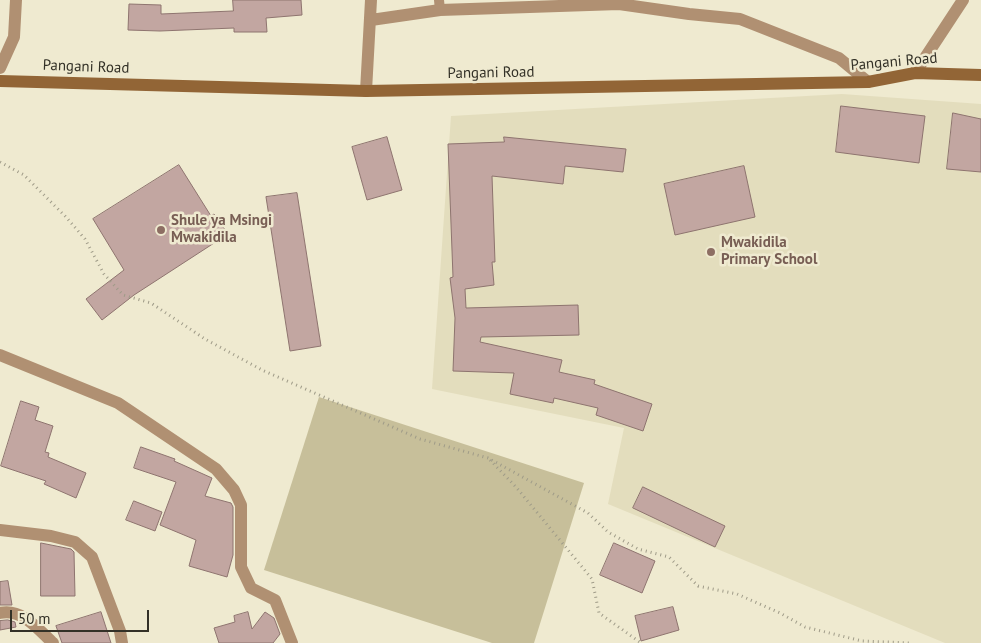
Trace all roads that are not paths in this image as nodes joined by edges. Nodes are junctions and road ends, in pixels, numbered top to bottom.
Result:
1 (16, 0) edge
2 (371, 0) edge
3 (547, 0) edge
4 (963, 0) edge
5 (439, 5) edge
6 (536, 8) junction
7 (371, 20) junction
8 (0, 68) edge
9 (915, 73) junction
10 (981, 75) edge
11 (0, 81) edge
12 (868, 82) junction
13 (366, 91) junction
14 (0, 355) edge
15 (0, 530) edge
16 (0, 613) edge
17 (53, 643) edge
18 (122, 643) edge
19 (292, 643) edge

1 - 8 street
2 - 7 street
3 - 6 street
4 - 9 street
5 - 6 street
5 - 7 street
6 - 12 street
7 - 13 street
9 - 10 main road, Pangani Road
9 - 12 main road, Pangani Road
11 - 13 main road, Pangani Road
12 - 13 main road, Pangani Road
14 - 19 street
15 - 18 street
16 - 17 street

